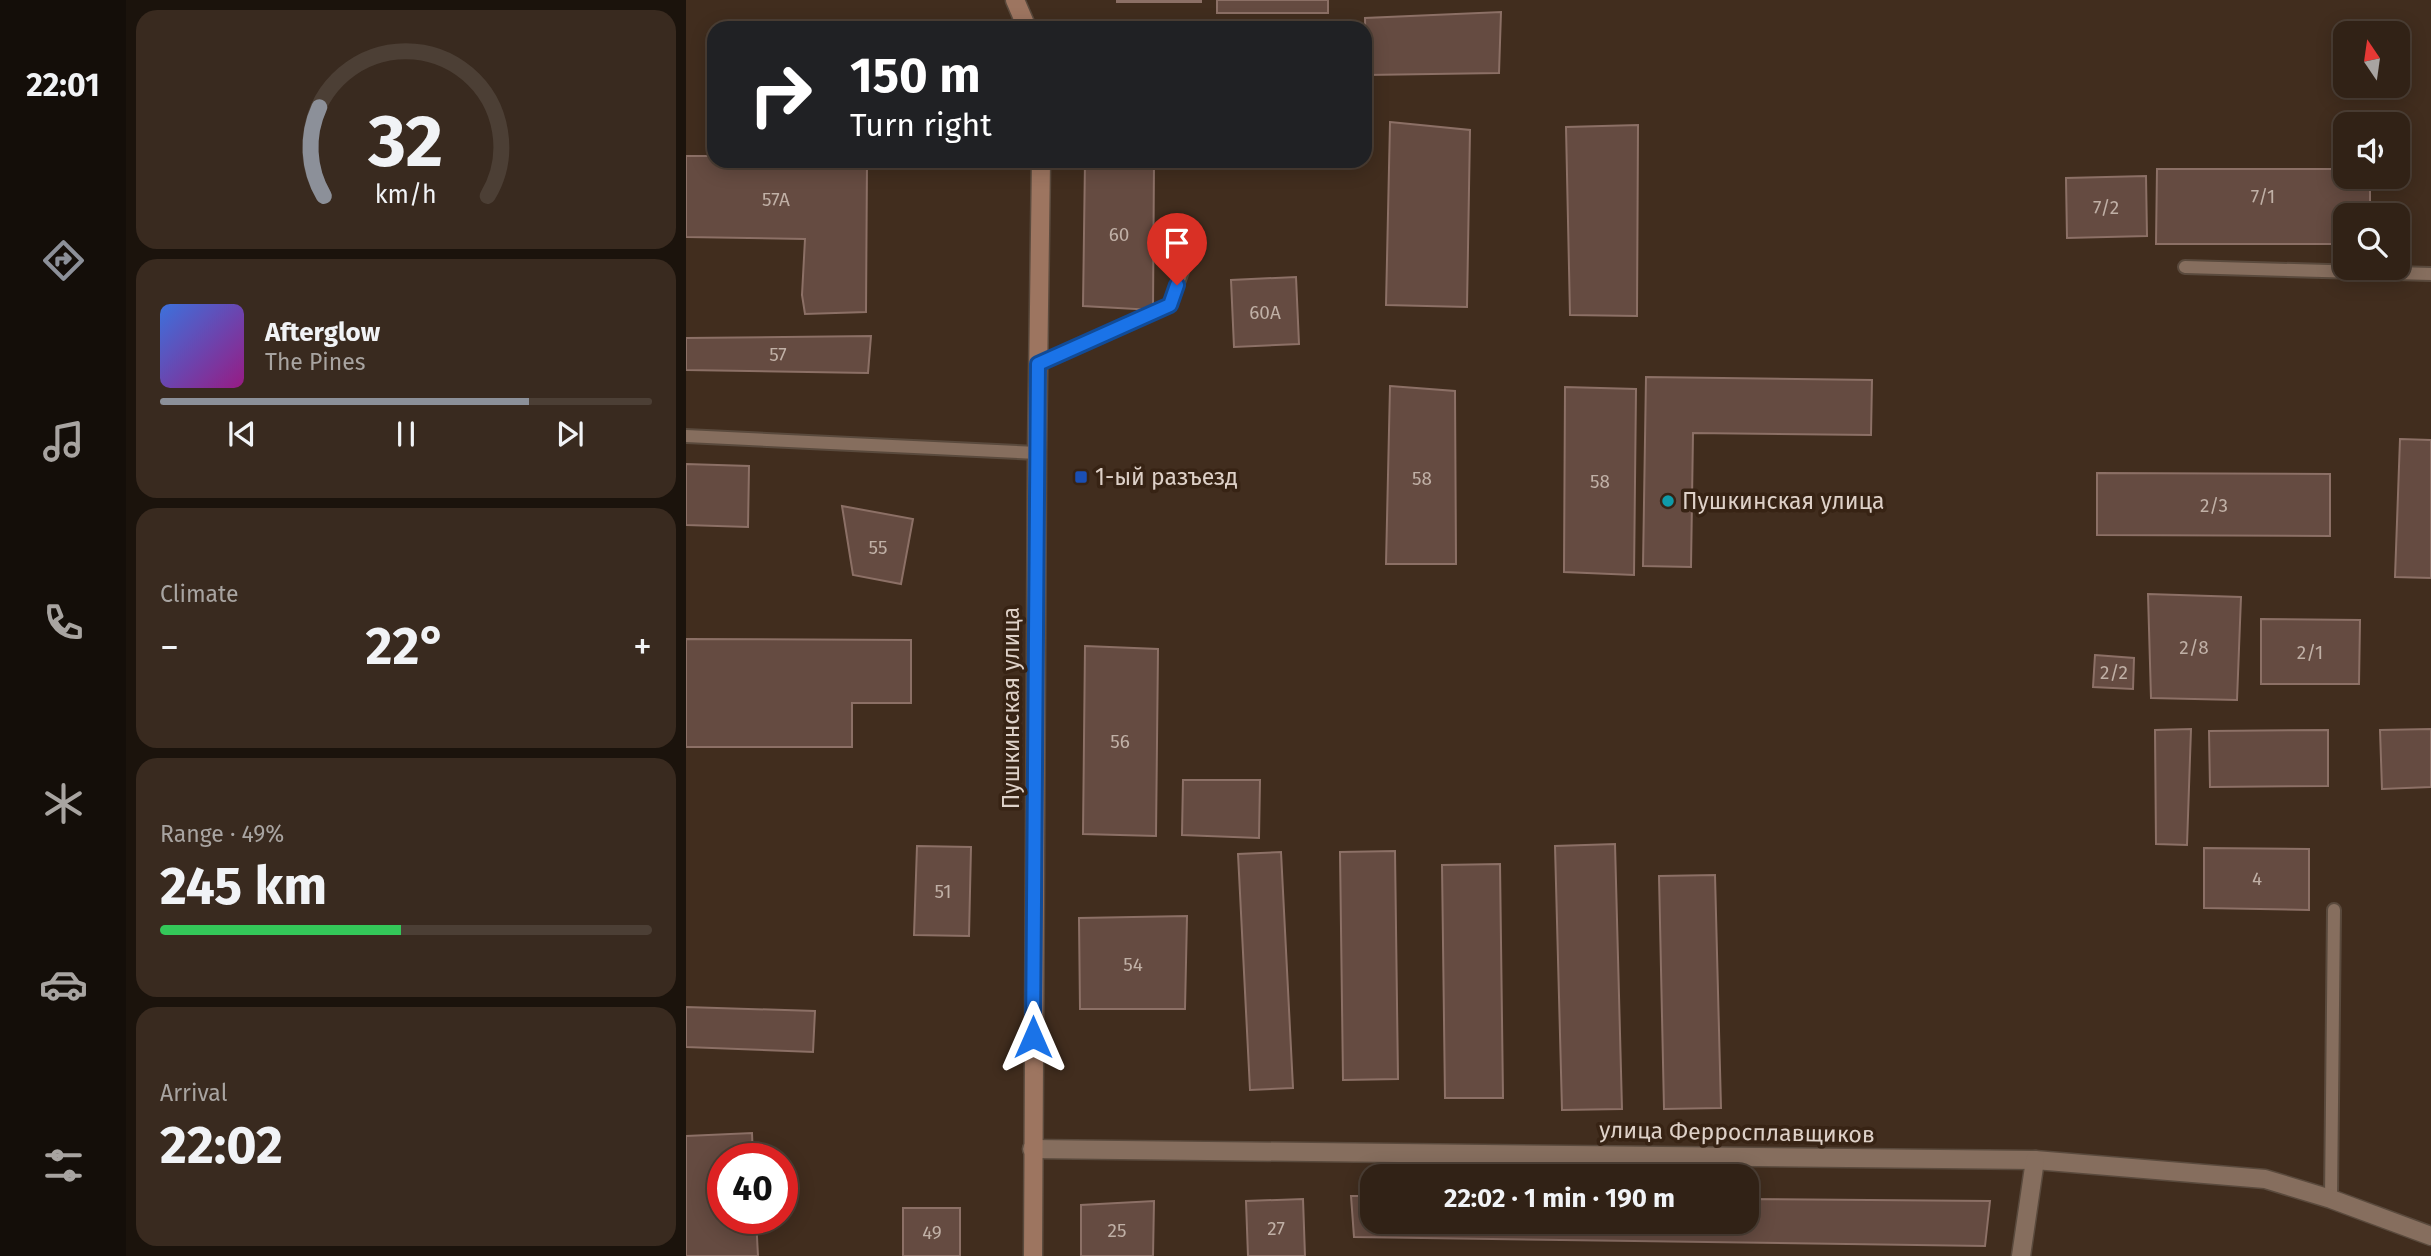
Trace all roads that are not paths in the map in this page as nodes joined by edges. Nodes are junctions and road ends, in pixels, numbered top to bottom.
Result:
1 (1014, 0) edge
2 (1024, 21) edge
3 (1041, 168) edge
4 (1191, 246) dead end
5 (2185, 267) dead end
6 (2431, 274) edge
7 (1038, 364) junction
8 (686, 436) edge
9 (1037, 453) junction
10 (2334, 909) dead end
11 (1032, 1149) junction
12 (2035, 1160) junction
13 (2331, 1199) junction
14 (2431, 1236) edge
15 (1033, 1256) edge
16 (2021, 1256) edge

1 - 2 street
3 - 7 street, Пушкинская улица
4 - 7 lane
5 - 6 lane
7 - 9 street, Пушкинская улица
8 - 9 lane
9 - 11 street, Пушкинская улица
10 - 13 lane
11 - 12 street, улица Ферросплавщиков
11 - 15 street, Пушкинская улица
12 - 13 street, улица Ферросплавщиков
12 - 16 street
13 - 14 street, улица Ферросплавщиков

